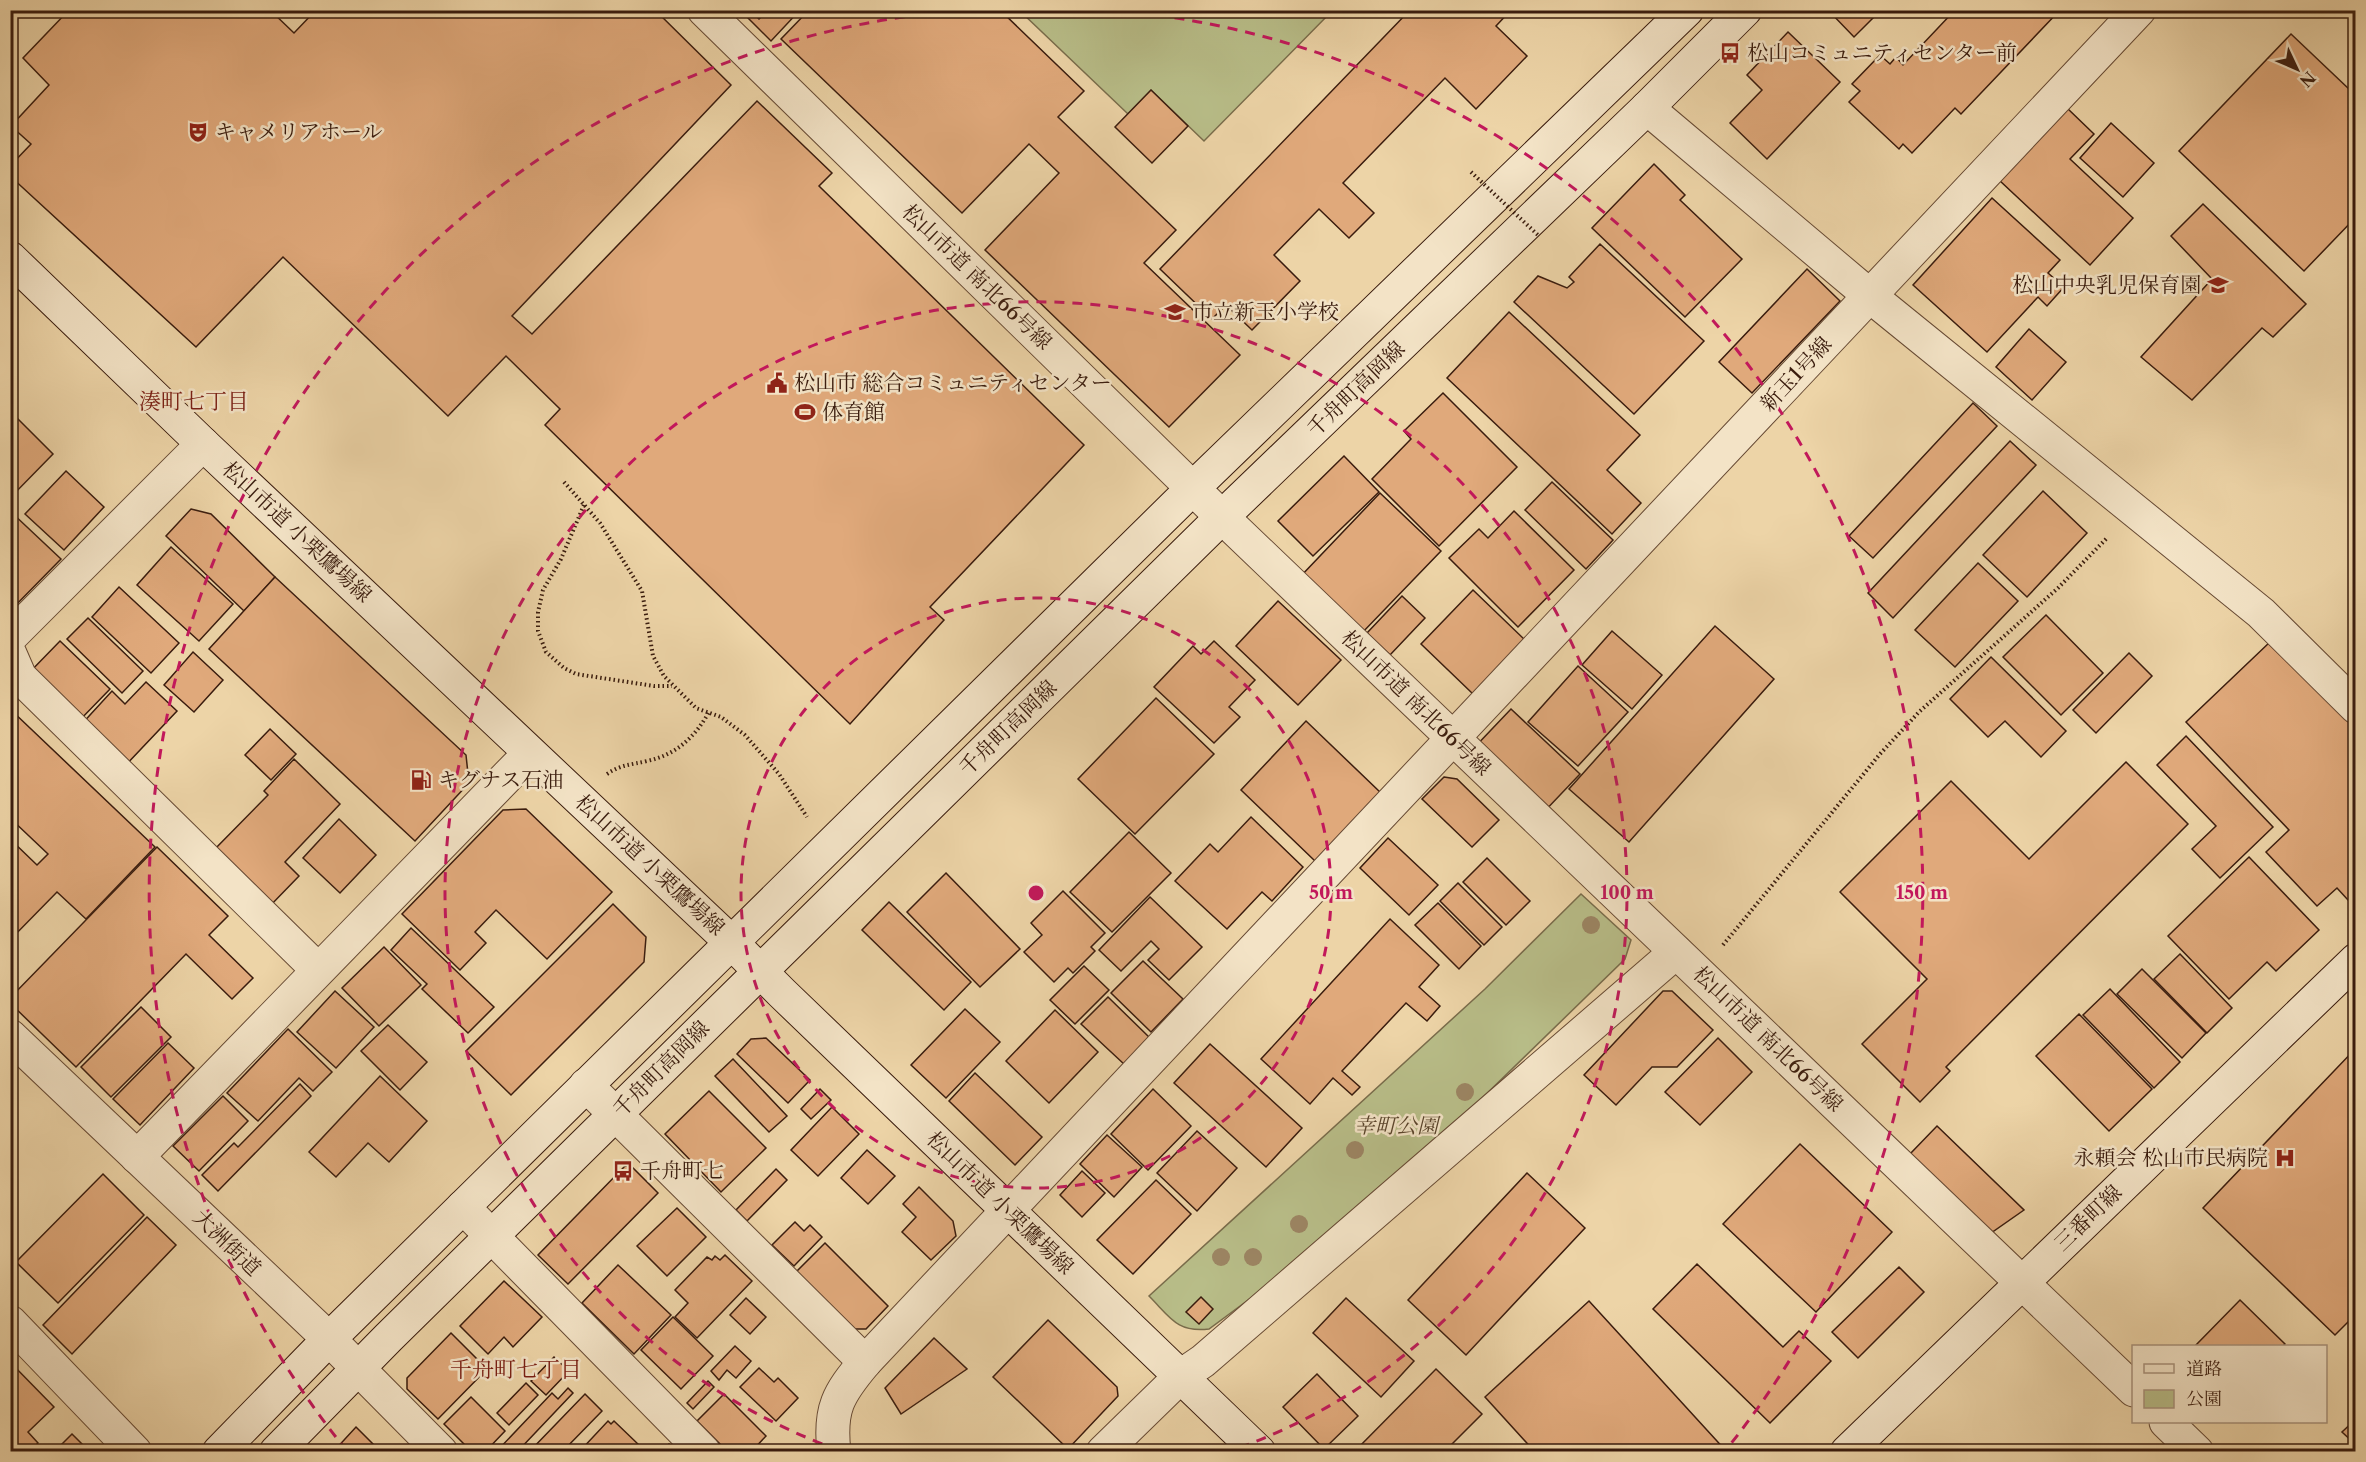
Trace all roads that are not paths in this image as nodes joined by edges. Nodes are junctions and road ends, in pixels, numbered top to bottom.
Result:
1 (705, 10) edge
2 (1686, 10) edge
3 (1745, 10) edge
4 (2139, 10) edge
5 (1617, 80) junction
6 (1647, 108) junction
7 (10, 258) edge
8 (1870, 296) junction
9 (203, 444) junction
10 (1193, 488) junction
11 (1222, 517) junction
12 (10, 637) edge
13 (10, 654) edge
14 (2355, 707) edge
15 (1454, 739) junction
16 (530, 753) junction
17 (731, 942) junction
18 (2355, 960) edge
19 (1688, 962) junction
20 (318, 970) junction
21 (759, 972) junction
22 (10, 1036) edge
23 (586, 1085) junction
24 (615, 1114) junction
25 (137, 1157) junction
26 (463, 1207) junction
27 (1008, 1211) junction
28 (492, 1236) junction
29 (2022, 1282) junction
30 (10, 1322) edge
31 (329, 1340) junction
32 (865, 1362) junction
33 (358, 1368) junction
34 (1181, 1376) junction
35 (2132, 1389) edge
36 (2167, 1423) edge
37 (135, 1452) edge
38 (219, 1452) edge
39 (276, 1452) edge
40 (441, 1452) edge
41 (704, 1452) edge
42 (834, 1452) edge
43 (1103, 1452) edge
44 (1260, 1452) edge
45 (1847, 1452) edge
46 (2197, 1452) edge

1 - 10 street, 松山市道 南北66号線
2 - 5 street, 千舟町高岡線
3 - 6 street, 千舟町高岡線
4 - 8 street, 新玉1号線
5 - 6 street
5 - 10 street, 千舟町高岡線
6 - 8 street
6 - 11 street, 千舟町高岡線
7 - 9 street, 松山市道 小栗鷹場線
8 - 14 street
8 - 15 street, 新玉1号線
9 - 12 street
9 - 16 street, 松山市道 小栗鷹場線
10 - 11 street, 松山市道 南北66号線
10 - 17 street, 千舟町高岡線
11 - 15 street, 松山市道 南北66号線
11 - 21 street, 千舟町高岡線
13 - 20 street
15 - 19 street, 松山市道 南北66号線
15 - 27 street, 新玉1号線
16 - 17 street, 松山市道 小栗鷹場線
16 - 20 street
17 - 21 street, 松山市道 小栗鷹場線
17 - 23 street, 千舟町高岡線
18 - 29 street, 三番町線
19 - 29 street, 松山市道 南北66号線
19 - 34 street
20 - 25 street
21 - 24 street, 千舟町高岡線
21 - 27 street, 松山市道 小栗鷹場線
22 - 25 street, 大洲街道
23 - 24 street
23 - 26 street, 千舟町高岡線
24 - 28 street, 千舟町高岡線
24 - 32 street
25 - 31 street, 大洲街道
26 - 28 street
26 - 31 street, 千舟町高岡線
27 - 32 street, 新玉1号線
27 - 34 street, 松山市道 小栗鷹場線
28 - 33 street, 千舟町高岡線
28 - 41 street
29 - 35 street, 松山市道 南北66号線
29 - 45 street, 三番町線
30 - 37 street
31 - 33 street, 大洲街道
31 - 38 street, 千舟町高岡線
32 - 42 street, 新玉1号線
33 - 39 street, 千舟町高岡線
33 - 40 street, 大洲街道
34 - 43 street
34 - 44 street, 松山市道 小栗鷹場線
36 - 46 street

